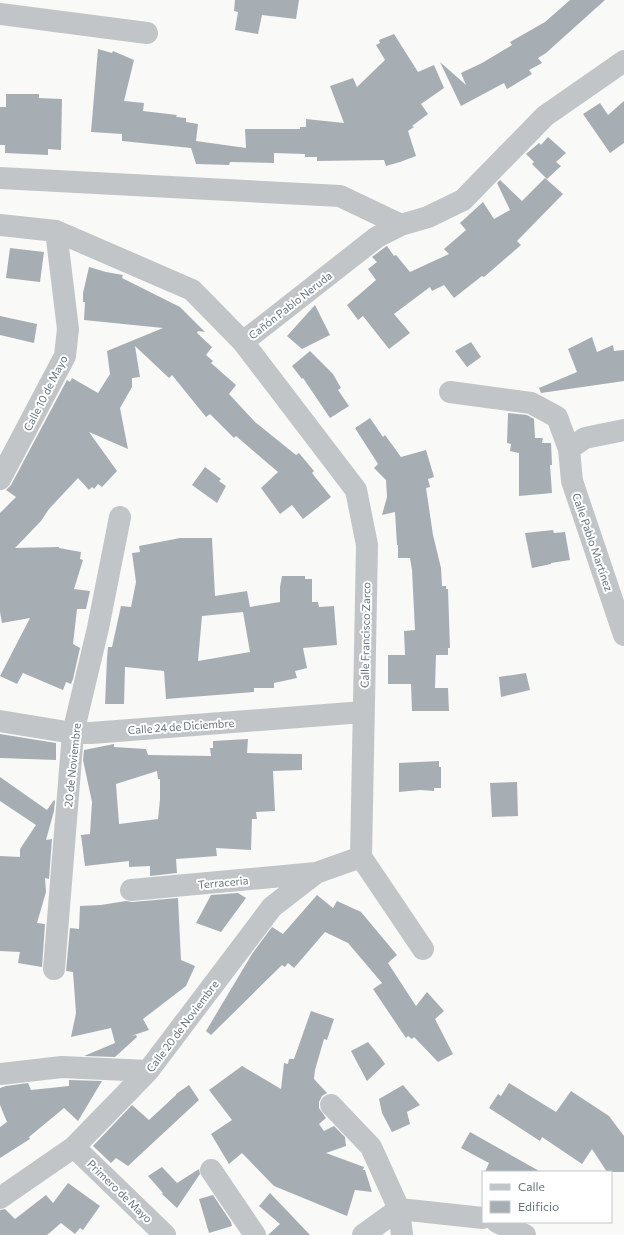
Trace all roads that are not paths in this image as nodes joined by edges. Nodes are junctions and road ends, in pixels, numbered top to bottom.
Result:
1 (0, 14) edge
2 (147, 33) dead end
3 (624, 61) edge
4 (0, 178) edge
5 (0, 225) edge
6 (401, 225) junction
7 (56, 231) junction
8 (243, 342) junction
9 (450, 392) dead end
10 (624, 430) edge
11 (569, 449) junction
12 (0, 479) edge
13 (120, 517) dead end
14 (615, 578) edge
15 (624, 634) edge
16 (363, 712) junction
17 (0, 721) edge
18 (73, 733) junction
19 (361, 857) junction
20 (316, 874) junction
21 (131, 890) dead end
22 (423, 949) dead end
23 (54, 969) dead end
24 (148, 1072) junction
25 (0, 1074) edge
26 (331, 1105) dead end
27 (74, 1147) junction
28 (212, 1170) dead end
29 (0, 1198) edge
30 (399, 1210) junction
31 (482, 1218) edge
32 (499, 1223) edge
33 (165, 1235) edge
34 (255, 1235) edge
35 (363, 1235) edge
36 (402, 1235) edge
37 (525, 1235) edge

1 - 2 street
3 - 6 street, Cañón Pablo Neruda
4 - 6 street
5 - 7 street, Cañón Pablo Neruda
6 - 8 street, Cañón Pablo Neruda
7 - 8 street, Cañón Pablo Neruda
7 - 12 street, Calle 10 de Mayo
8 - 16 street, Calle Francisco Zarco
9 - 11 street, Calle Pablo Martínez
10 - 11 street
11 - 14 street, Calle Pablo Martínez
13 - 18 street, 20 de Noviembre
14 - 15 street, Calle Pablo Martínez
16 - 18 street, Calle 24 de Diciembre
16 - 19 street, Calle Francisco Zarco
17 - 18 street, Calle 24 de Diciembre
18 - 23 street, 20 de Noviembre
19 - 20 street, Calle 20 de Noviembre
19 - 22 street
20 - 21 street, Terraceria
20 - 24 street, Calle 20 de Noviembre
24 - 25 street
24 - 27 street, Calle 20 de Noviembre
26 - 30 street
27 - 29 street, Calle 20 de Noviembre
27 - 33 street, Primero de Mayo
28 - 34 street
30 - 31 street
30 - 35 street
30 - 36 street
32 - 37 street

